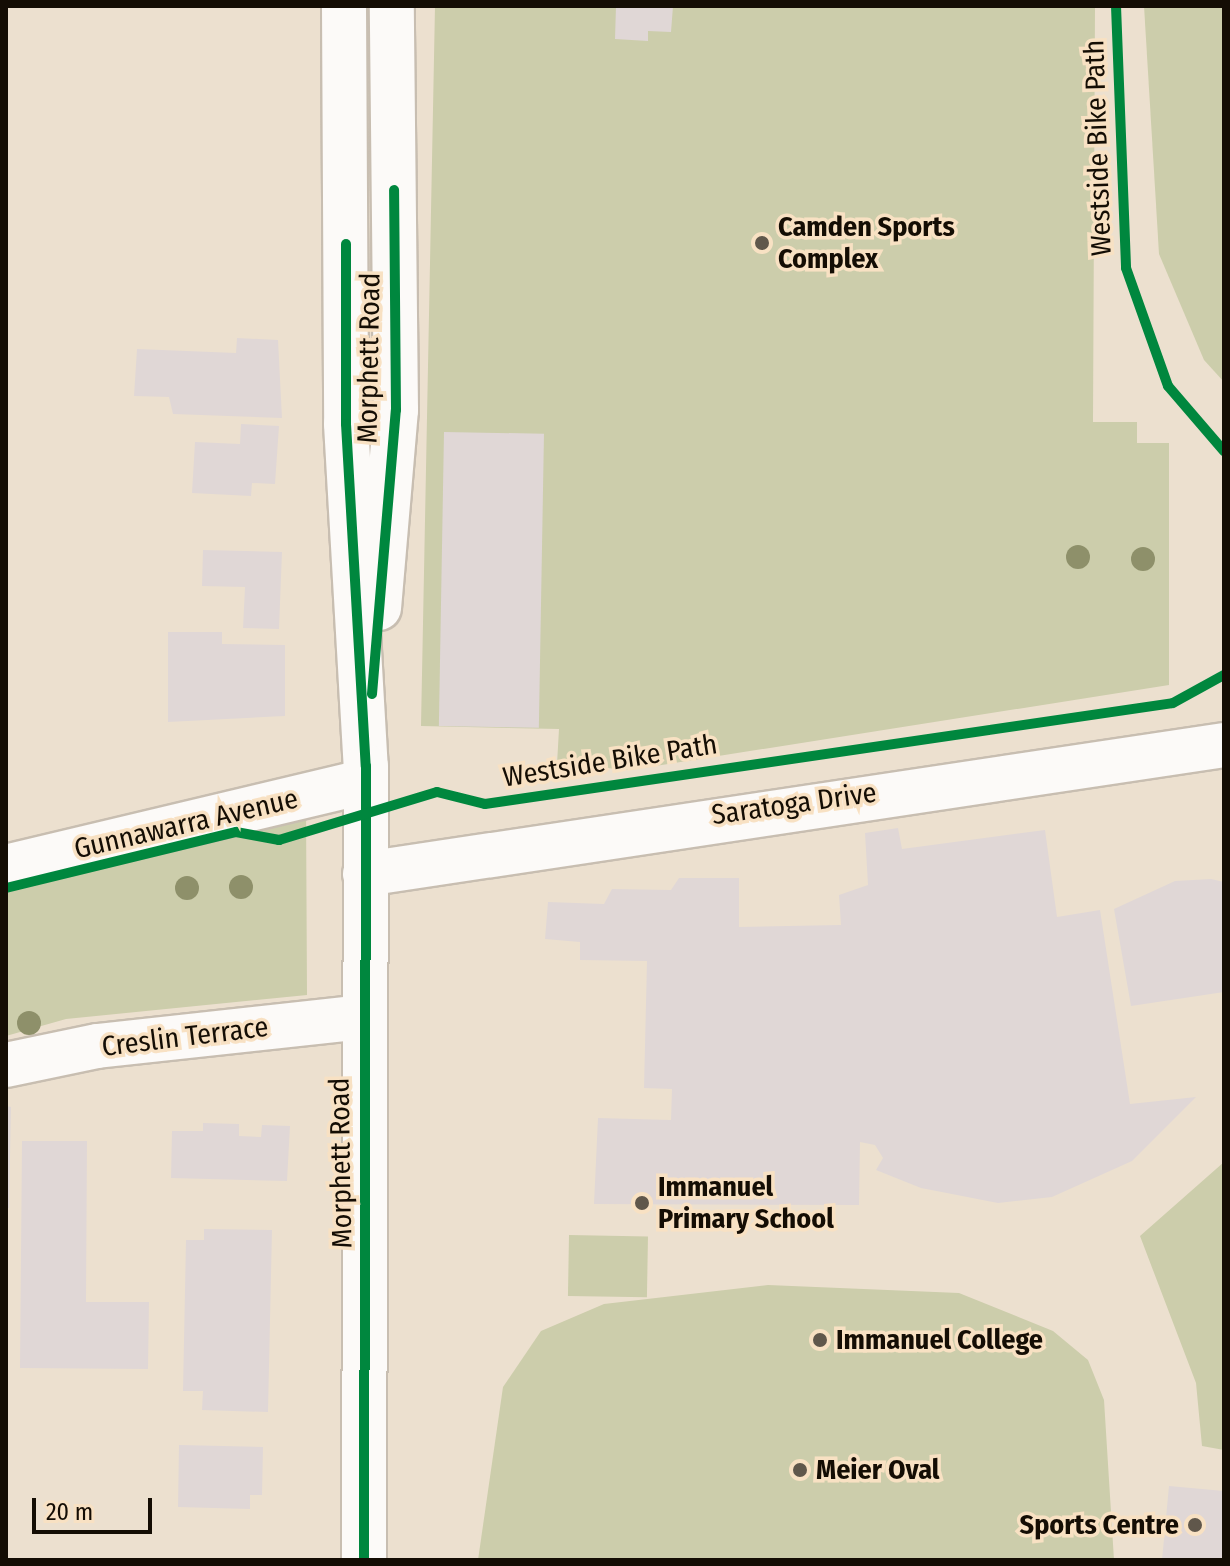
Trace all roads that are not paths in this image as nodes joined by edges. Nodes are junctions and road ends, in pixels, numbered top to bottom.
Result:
1 (344, 6) edge
2 (392, 6) edge
3 (1224, 745) edge
4 (366, 774) junction
5 (6, 867) edge
6 (365, 874) junction
7 (364, 1017) junction
8 (6, 1065) edge
9 (364, 1560) edge

1 - 4 street, Morphett Road
2 - 4 street, Morphett Road
3 - 6 street, Saratoga Drive
4 - 5 street, Gunnawarra Avenue
4 - 6 street, Morphett Road
6 - 7 street, Morphett Road
7 - 8 street, Creslin Terrace
7 - 9 street, Morphett Road

